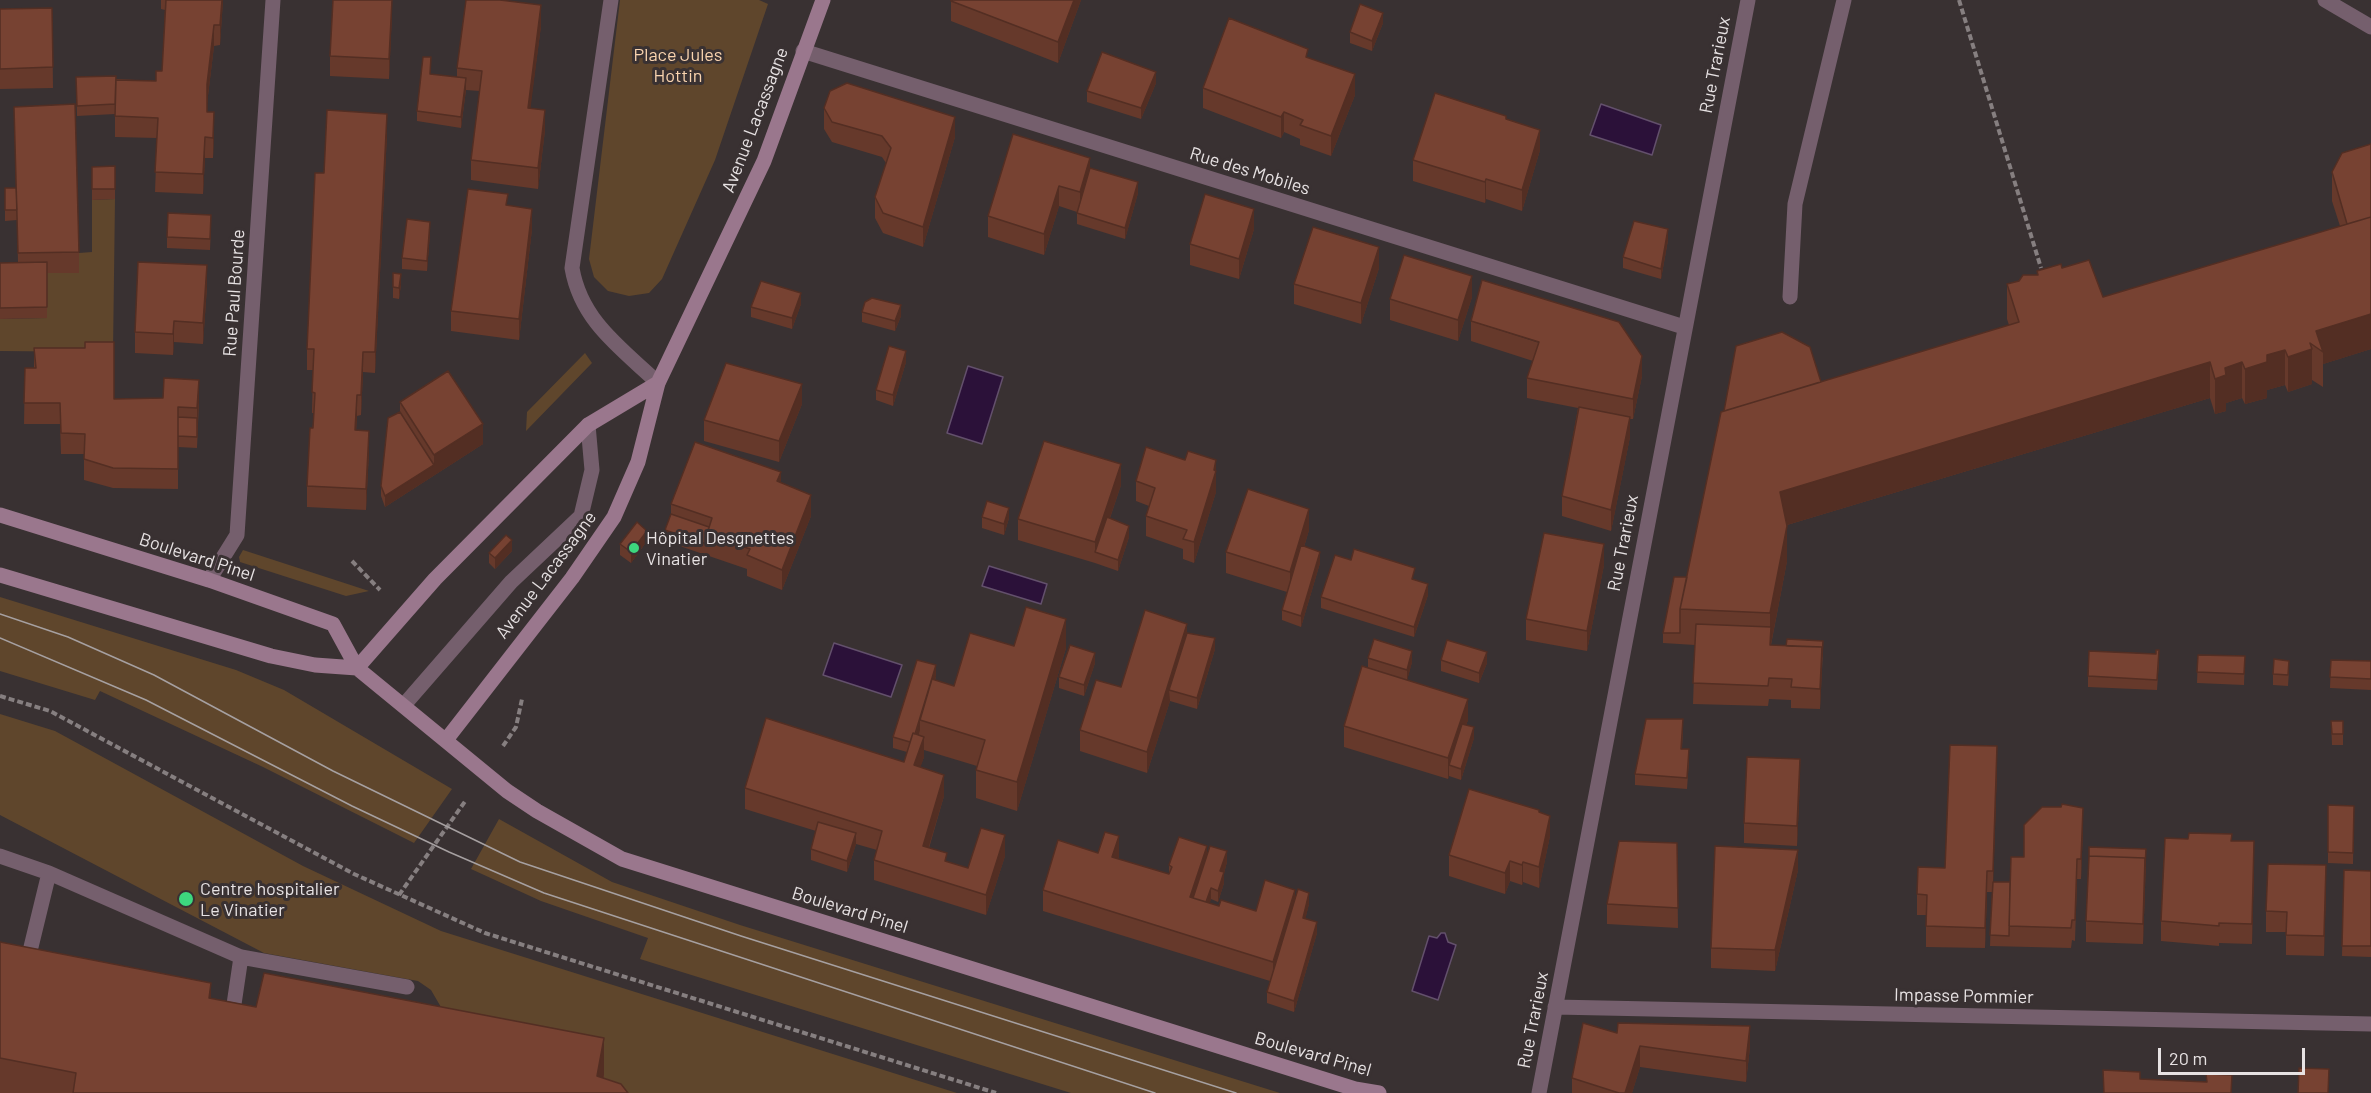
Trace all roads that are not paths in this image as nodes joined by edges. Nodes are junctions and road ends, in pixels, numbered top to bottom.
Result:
1 (273, 0) edge
2 (611, 0) edge
3 (823, 0) edge
4 (1748, 0) edge
5 (1844, 0) edge
6 (2325, 0) edge
7 (2371, 27) edge
8 (803, 51) junction
9 (1790, 297) dead end
10 (1684, 327) junction
11 (658, 383) junction
12 (588, 425) junction
13 (0, 515) edge
14 (0, 575) edge
15 (209, 580) junction
16 (357, 668) junction
17 (404, 705) junction
18 (446, 740) junction
19 (0, 856) edge
20 (49, 873) junction
21 (30, 947) edge
22 (241, 957) junction
23 (407, 987) dead end
24 (1555, 1007) junction
25 (233, 1011) edge
26 (2371, 1024) edge
27 (1379, 1093) edge
28 (1539, 1093) edge

1 - 15 street, Rue Paul Bourde
2 - 11 street
3 - 8 main road, Avenue Lacassagne
4 - 10 street, Rue Trarieux
5 - 9 street
6 - 7 street
8 - 10 street, Rue des Mobiles
8 - 11 main road, Avenue Lacassagne
10 - 24 street, Rue Trarieux
11 - 12 main road
11 - 18 main road, Avenue Lacassagne
12 - 16 main road
12 - 17 street, Avenue Lacassagne
13 - 15 main road, Boulevard Pinel
14 - 16 main road
15 - 16 main road, Boulevard Pinel
16 - 17 main road, Boulevard Pinel
17 - 18 main road, Boulevard Pinel
18 - 27 main road, Boulevard Pinel
19 - 20 street
20 - 21 street
20 - 22 street
22 - 23 street
22 - 25 street
24 - 26 street, Impasse Pommier
24 - 28 street, Rue Trarieux

